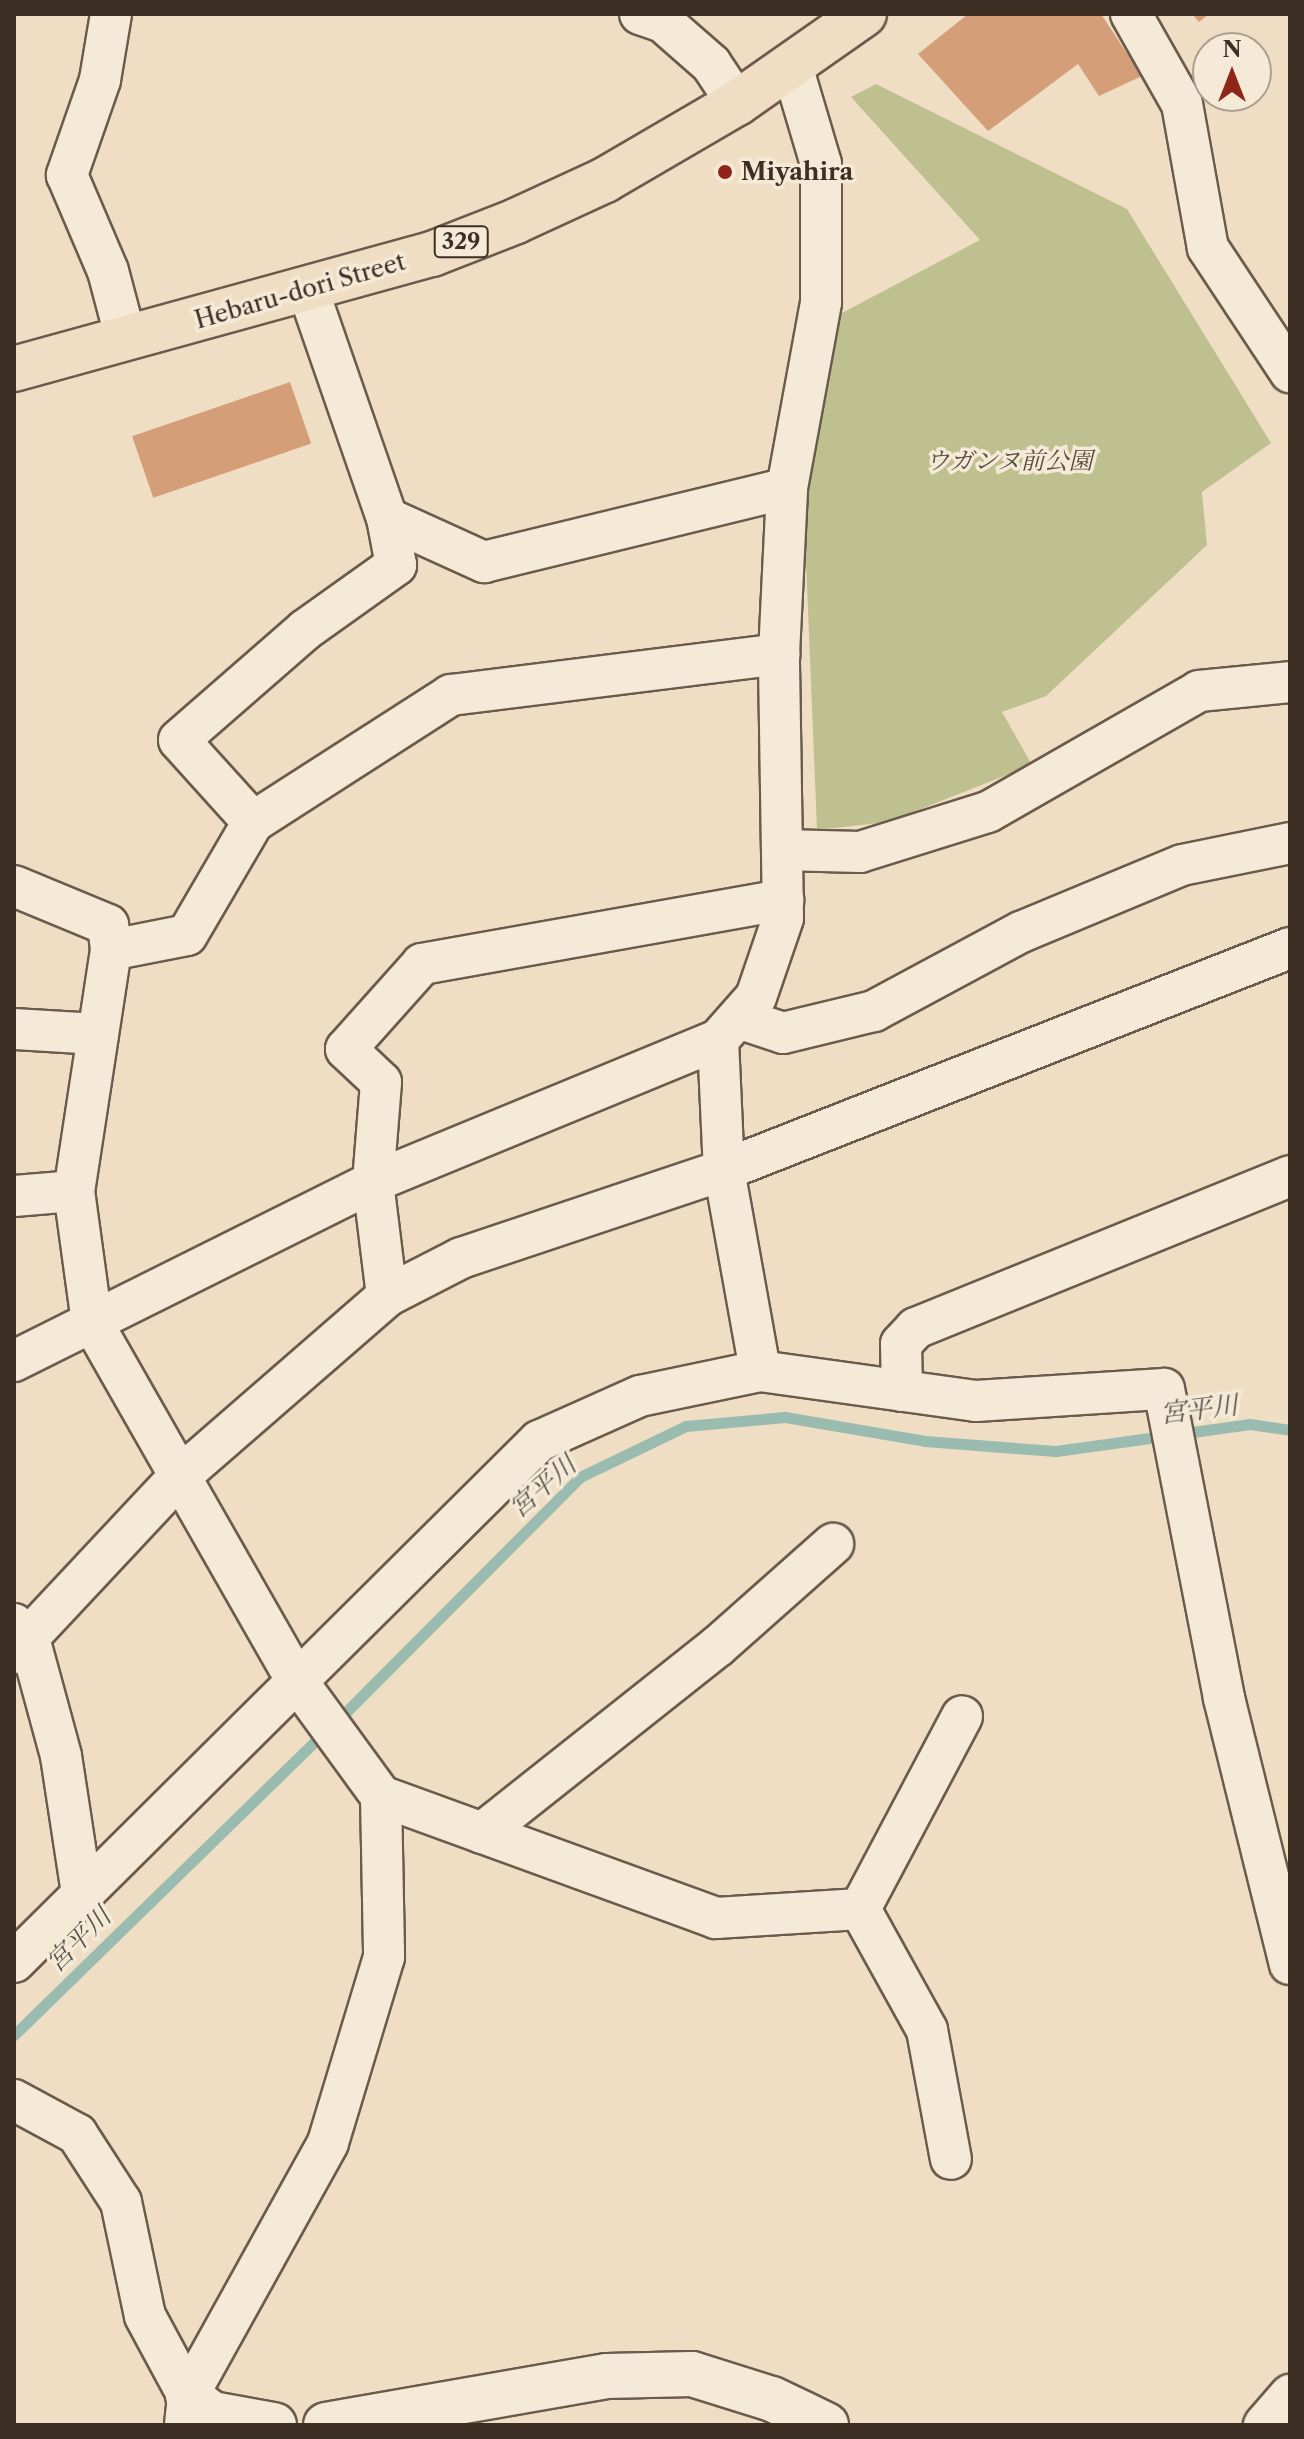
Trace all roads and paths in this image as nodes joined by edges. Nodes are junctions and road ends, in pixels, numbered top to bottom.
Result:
1 (111, 14) edge
2 (640, 14) edge
3 (864, 14) edge
4 (1131, 14) edge
5 (792, 66) junction
6 (737, 103) junction
7 (308, 290) junction
8 (126, 339) junction
9 (14, 369) edge
10 (1290, 372) edge
11 (787, 488) junction
12 (387, 518) junction
13 (779, 654) junction
14 (1290, 682) edge
15 (253, 822) junction
16 (1290, 843) edge
17 (782, 850) junction
18 (14, 886) edge
19 (783, 900) junction
20 (1290, 948) edge
21 (111, 950) junction
22 (14, 1029) edge
23 (728, 1029) junction
24 (98, 1034) junction
25 (724, 1170) junction
26 (1290, 1176) edge
27 (373, 1182) junction
28 (74, 1191) junction
29 (14, 1196) edge
30 (387, 1296) junction
31 (92, 1322) junction
32 (14, 1361) edge
33 (760, 1371) junction
34 (902, 1391) junction
35 (178, 1478) junction
36 (833, 1544) dead end
37 (19, 1638) edge
38 (306, 1694) junction
39 (962, 1716) dead end
40 (381, 1796) junction
41 (482, 1833) junction
42 (82, 1894) junction
43 (860, 1909) junction
44 (14, 1962) edge
45 (1290, 1964) edge
46 (14, 2100) edge
47 (951, 2159) dead end
48 (1290, 2395) edge
49 (187, 2411) edge
50 (274, 2425) edge
51 (326, 2425) edge
52 (826, 2425) edge
53 (1264, 2425) edge

1 - 8 street
2 - 6 street
3 - 5 highway, Hebaru-dori Street / 329
4 - 10 street
5 - 6 highway, Hebaru-dori Street / 329
5 - 11 street
6 - 7 highway, Hebaru-dori Street / 329
7 - 8 highway, Hebaru-dori Street / 329
7 - 12 street
8 - 9 highway, Hebaru-dori Street / 329
11 - 12 street
11 - 13 street
12 - 15 street
13 - 15 street
13 - 17 street
14 - 17 street
15 - 21 street
16 - 23 street
17 - 19 street
18 - 21 street
19 - 23 street
19 - 27 street
20 - 25 street
21 - 24 street
22 - 24 street
23 - 25 street
23 - 27 street
24 - 28 street
25 - 30 street
25 - 33 street
26 - 34 street
27 - 30 street
27 - 31 street
28 - 29 street
28 - 31 street
30 - 35 street
31 - 32 street
31 - 35 street
33 - 34 street
33 - 38 street
34 - 45 street
35 - 37 street
35 - 38 street
36 - 41 street
37 - 42 street
38 - 40 street
38 - 42 street
39 - 43 street
40 - 41 street
40 - 49 street
41 - 43 street
42 - 44 street
43 - 47 street
46 - 49 street
48 - 53 street
49 - 50 street
51 - 52 street

